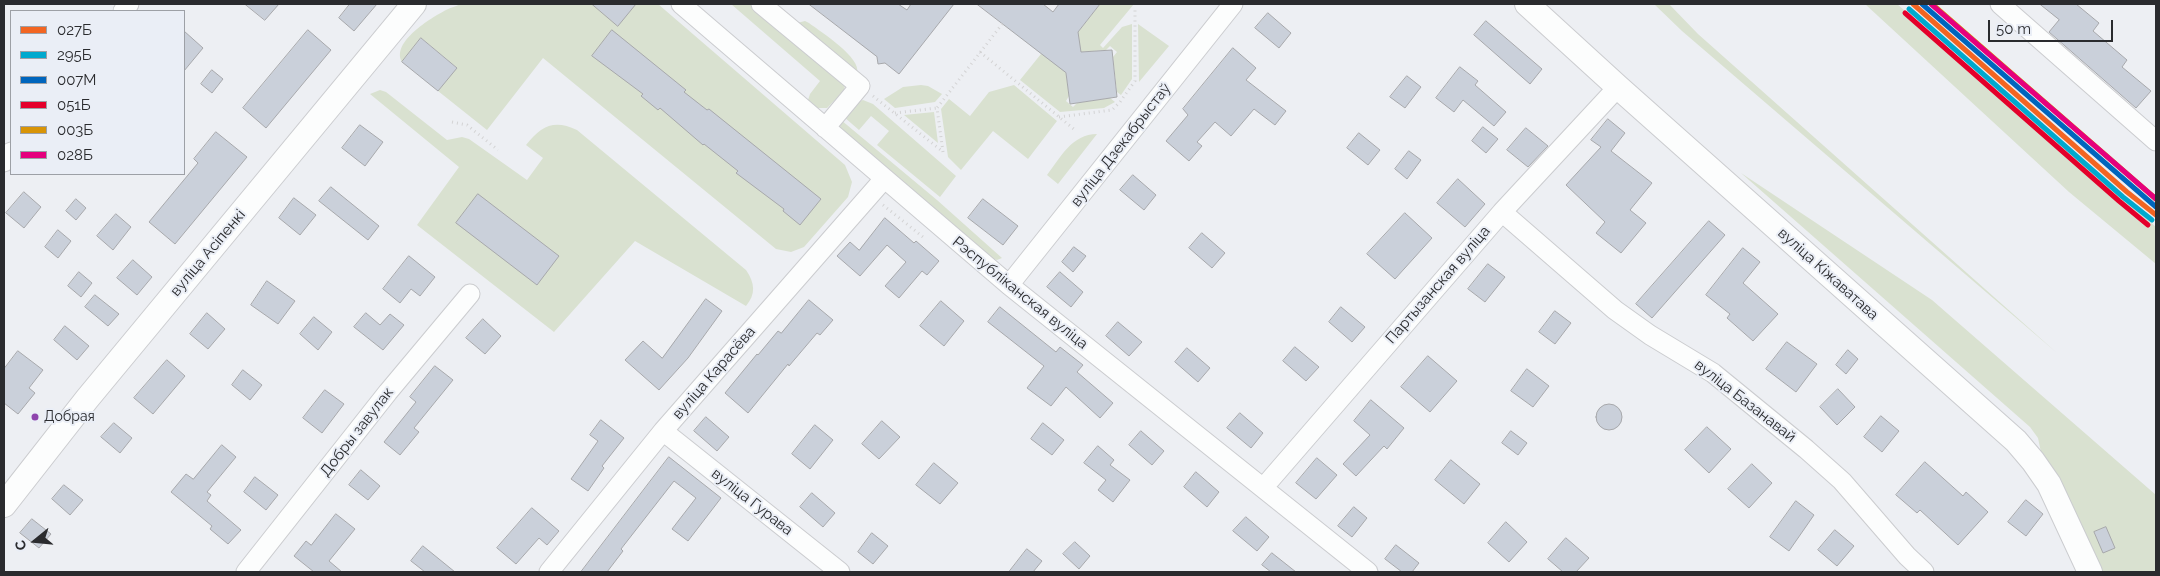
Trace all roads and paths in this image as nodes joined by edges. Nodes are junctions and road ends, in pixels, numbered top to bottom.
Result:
1 (414, 4) edge
2 (681, 4) edge
3 (761, 4) edge
4 (1233, 4) edge
5 (1527, 4) edge
6 (2000, 4) edge
7 (1135, 8) dead end
8 (1002, 23) dead end
9 (980, 52) junction
10 (860, 86) junction
11 (1618, 87) junction
12 (936, 108) junction
13 (895, 113) junction
14 (1059, 117) junction
15 (452, 122) dead end
16 (825, 128) junction
17 (1075, 130) dead end
18 (2156, 141) edge
19 (498, 150) dead end
20 (884, 179) junction
21 (1502, 212) junction
22 (1009, 285) junction
23 (470, 294) dead end
24 (663, 431) junction
25 (1263, 488) junction
26 (4, 505) edge
27 (246, 572) edge
28 (549, 572) edge
29 (840, 572) edge
30 (1368, 572) edge
31 (1924, 572) edge
32 (2090, 572) edge

1 - 26 main road, вуліца Асіпенкі
2 - 16 street, Рэспубліканская вуліца
3 - 10 street
4 - 22 street, вуліца Дзекабрыстаў
5 - 11 main road, вуліца Кіжаватава
6 - 18 street
7 - 14 path
8 - 9 path
9 - 12 path
9 - 14 path
10 - 13 path
10 - 16 street
11 - 21 street, Партызанская вуліца
11 - 32 main road, вуліца Кіжаватава
12 - 13 path
12 - 13 path
14 - 17 path
15 - 19 path
16 - 20 street, Рэспубліканская вуліца
20 - 22 street, Рэспубліканская вуліца
20 - 24 street, вуліца Карасёва
21 - 25 street, Партызанская вуліца
21 - 31 street, вуліца Базанавай
22 - 25 street, Рэспубліканская вуліца
23 - 27 street, Добры завулак
24 - 28 street, вуліца Карасёва
24 - 29 street, вуліца Гурава
25 - 30 street, Рэспубліканская вуліца

